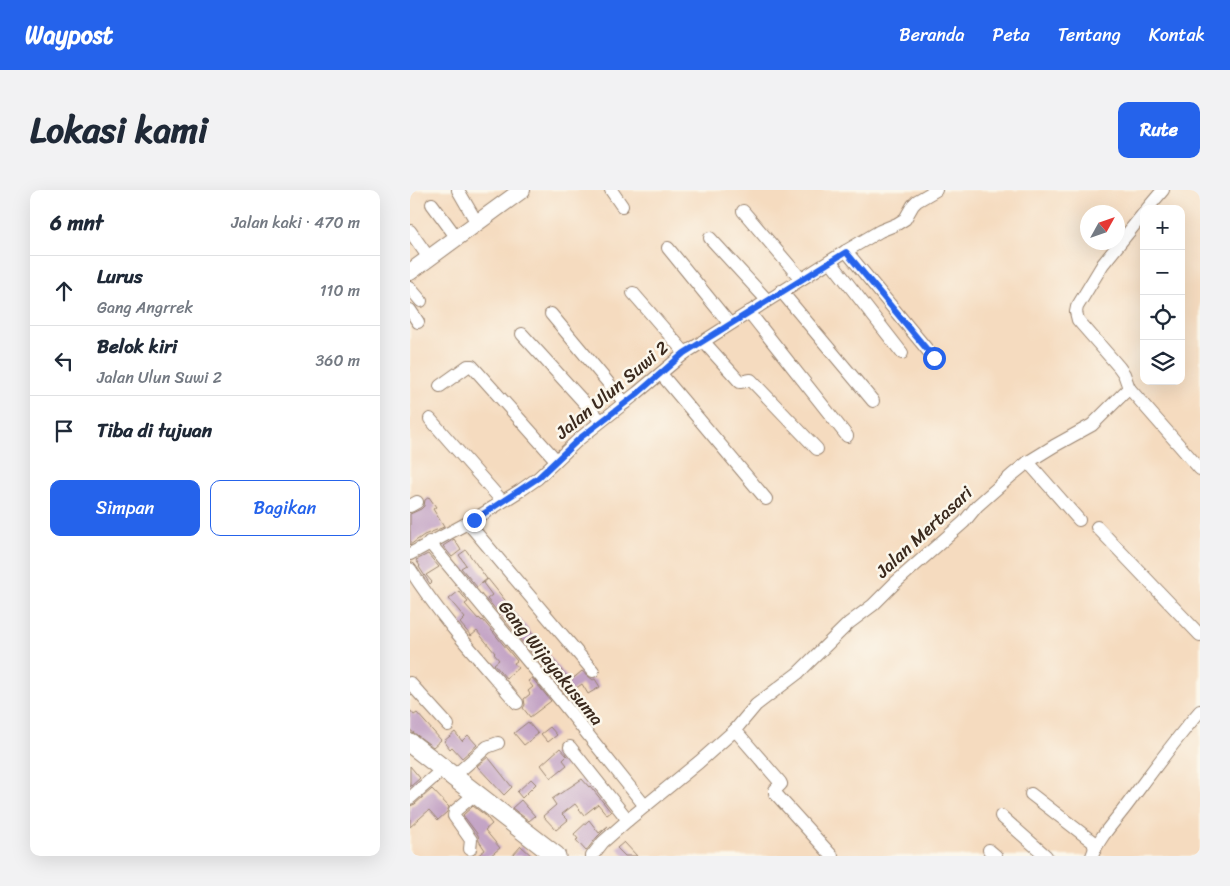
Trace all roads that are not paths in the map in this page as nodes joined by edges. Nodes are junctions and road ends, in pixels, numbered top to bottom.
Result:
1 (458, 190) edge
2 (522, 190) edge
3 (610, 190) edge
4 (936, 190) edge
5 (1163, 190) edge
6 (432, 204) dead end
7 (1151, 205) edge
8 (622, 206) dead end
9 (743, 211) dead end
10 (1140, 218) edge
11 (477, 223) junction
12 (410, 230) edge
13 (457, 238) junction
14 (710, 238) dead end
15 (668, 248) dead end
16 (846, 252) junction
17 (429, 258) junction
18 (830, 262) junction
19 (410, 272) edge
20 (801, 280) junction
21 (410, 288) edge
22 (782, 291) junction
23 (633, 293) dead end
24 (766, 300) junction
25 (421, 301) dead end
26 (410, 310) edge
27 (749, 312) junction
28 (551, 314) dead end
29 (418, 322) dead end
30 (729, 323) junction
31 (522, 334) dead end
32 (703, 341) junction
33 (684, 353) junction
34 (902, 353) dead end
35 (934, 358) dead end
36 (660, 374) junction
37 (440, 386) dead end
38 (1129, 388) junction
39 (873, 401) dead end
40 (625, 403) junction
41 (430, 419) dead end
42 (601, 421) junction
43 (847, 436) dead end
44 (817, 449) dead end
45 (556, 460) junction
46 (1028, 462) junction
47 (1200, 469) edge
48 (766, 499) dead end
49 (502, 501) junction
50 (1079, 520) dead end
51 (468, 523) junction
52 (1097, 527) dead end
53 (430, 542) junction
54 (410, 554) edge
55 (410, 569) edge
56 (1200, 635) edge
57 (593, 671) dead end
58 (410, 683) edge
59 (517, 704) dead end
60 (1200, 710) edge
61 (448, 725) dead end
62 (735, 730) junction
63 (410, 743) edge
64 (498, 743) dead end
65 (570, 747) dead end
66 (445, 770) junction
67 (410, 792) edge
68 (475, 794) junction
69 (1031, 794) dead end
70 (410, 798) edge
71 (645, 806) junction
72 (1001, 816) dead end
73 (628, 820) junction
74 (470, 849) dead end
75 (1094, 852) edge
76 (553, 855) edge
77 (592, 856) edge
78 (832, 856) edge
79 (1046, 856) edge

1 - 11 street
2 - 11 main road
3 - 8 street
4 - 16 street, Jalan Ulun Suwi 2
5 - 7 street
6 - 13 street
9 - 20 street
10 - 38 street
11 - 13 main road
12 - 17 street
13 - 17 main road
14 - 24 street
15 - 30 street
16 - 18 street, Jalan Ulun Suwi 2
16 - 35 street
17 - 19 main road
18 - 20 street, Jalan Ulun Suwi 2
18 - 34 street
20 - 22 street, Jalan Ulun Suwi 2
21 - 25 street
22 - 24 street, Jalan Ulun Suwi 2
22 - 39 street
23 - 33 street
24 - 27 street, Jalan Ulun Suwi 2
26 - 29 street
27 - 30 street, Jalan Ulun Suwi 2
27 - 43 street
28 - 40 street
30 - 32 street, Jalan Ulun Suwi 2
31 - 42 street
32 - 33 street, Jalan Ulun Suwi 2
32 - 44 street
33 - 36 street, Jalan Ulun Suwi 2
36 - 40 street, Jalan Ulun Suwi 2
36 - 48 street
37 - 45 street
38 - 46 street, Jalan Mertasari
38 - 47 street
40 - 42 street, Jalan Ulun Suwi 2
41 - 49 street
42 - 45 street, Jalan Ulun Suwi 2
45 - 49 street, Jalan Ulun Suwi 2
46 - 50 street
46 - 62 street, Jalan Mertasari
49 - 51 street, Jalan Ulun Suwi 2
51 - 53 street, Jalan Ulun Suwi 2
51 - 57 street
52 - 56 street
53 - 54 street, Jalan Ulun Suwi 2
53 - 71 street, Gang Wijayakusuma
55 - 59 street
58 - 61 street
60 - 75 street
62 - 71 street, Jalan Mertasari
62 - 78 street
63 - 66 highway
64 - 66 street
65 - 73 street
66 - 67 street
66 - 68 highway
66 - 70 street
68 - 74 street
68 - 76 highway
69 - 75 street
71 - 73 street, Jalan Mertasari
72 - 79 street
73 - 77 street, Jalan Mertasari

